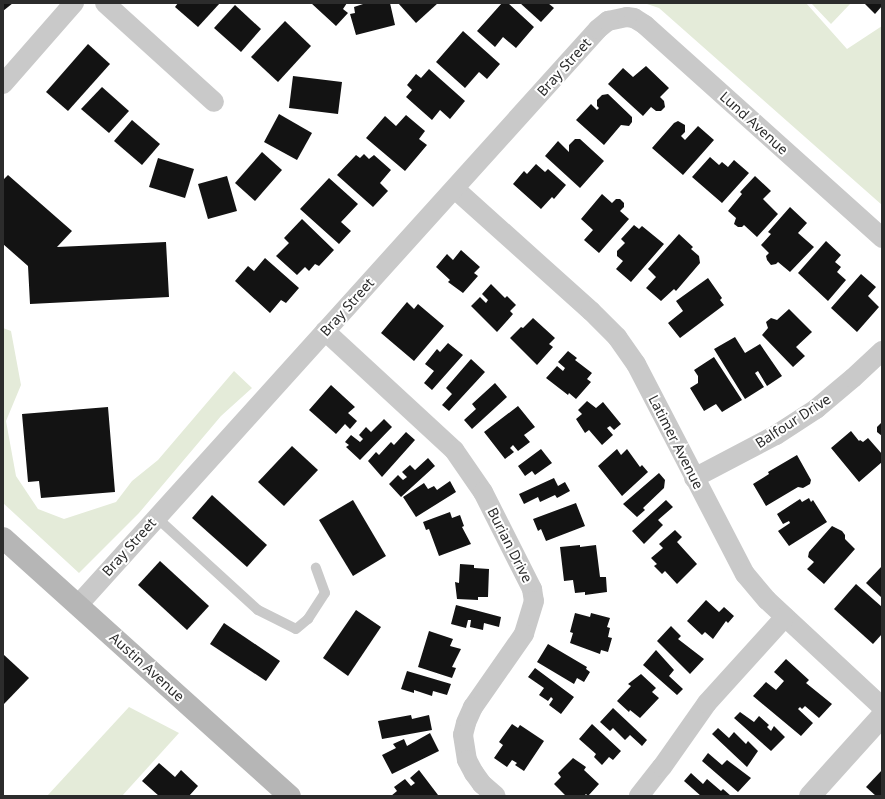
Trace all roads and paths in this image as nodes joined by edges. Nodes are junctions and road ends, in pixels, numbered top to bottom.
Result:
1 (74, 3) edge
2 (105, 3) edge
3 (621, 17) joint
4 (3, 84) edge
5 (214, 102) dead end
6 (455, 189) junction
7 (882, 238) edge
8 (325, 331) junction
9 (882, 351) edge
10 (694, 478) junction
11 (156, 517) junction
12 (3, 538) edge
13 (316, 568) dead end
14 (78, 605) junction
15 (785, 617) junction
16 (882, 707) edge
17 (882, 716) edge
18 (290, 796) edge
19 (496, 796) edge
20 (639, 796) edge
21 (810, 796) edge

1 - 4 street
2 - 5 street
3 - 6 street, Bray Street
3 - 7 street, Lund Avenue
6 - 8 street, Bray Street
6 - 10 street, Latimer Avenue
8 - 11 street, Bray Street
8 - 19 street, Burian Drive
9 - 10 street, Balfour Drive
10 - 15 street, Latimer Avenue
11 - 13 lane
11 - 14 street, Bray Street
12 - 14 main road, Austin Avenue
14 - 18 main road, Austin Avenue
15 - 16 street, Latimer Avenue
15 - 20 street
17 - 21 street

